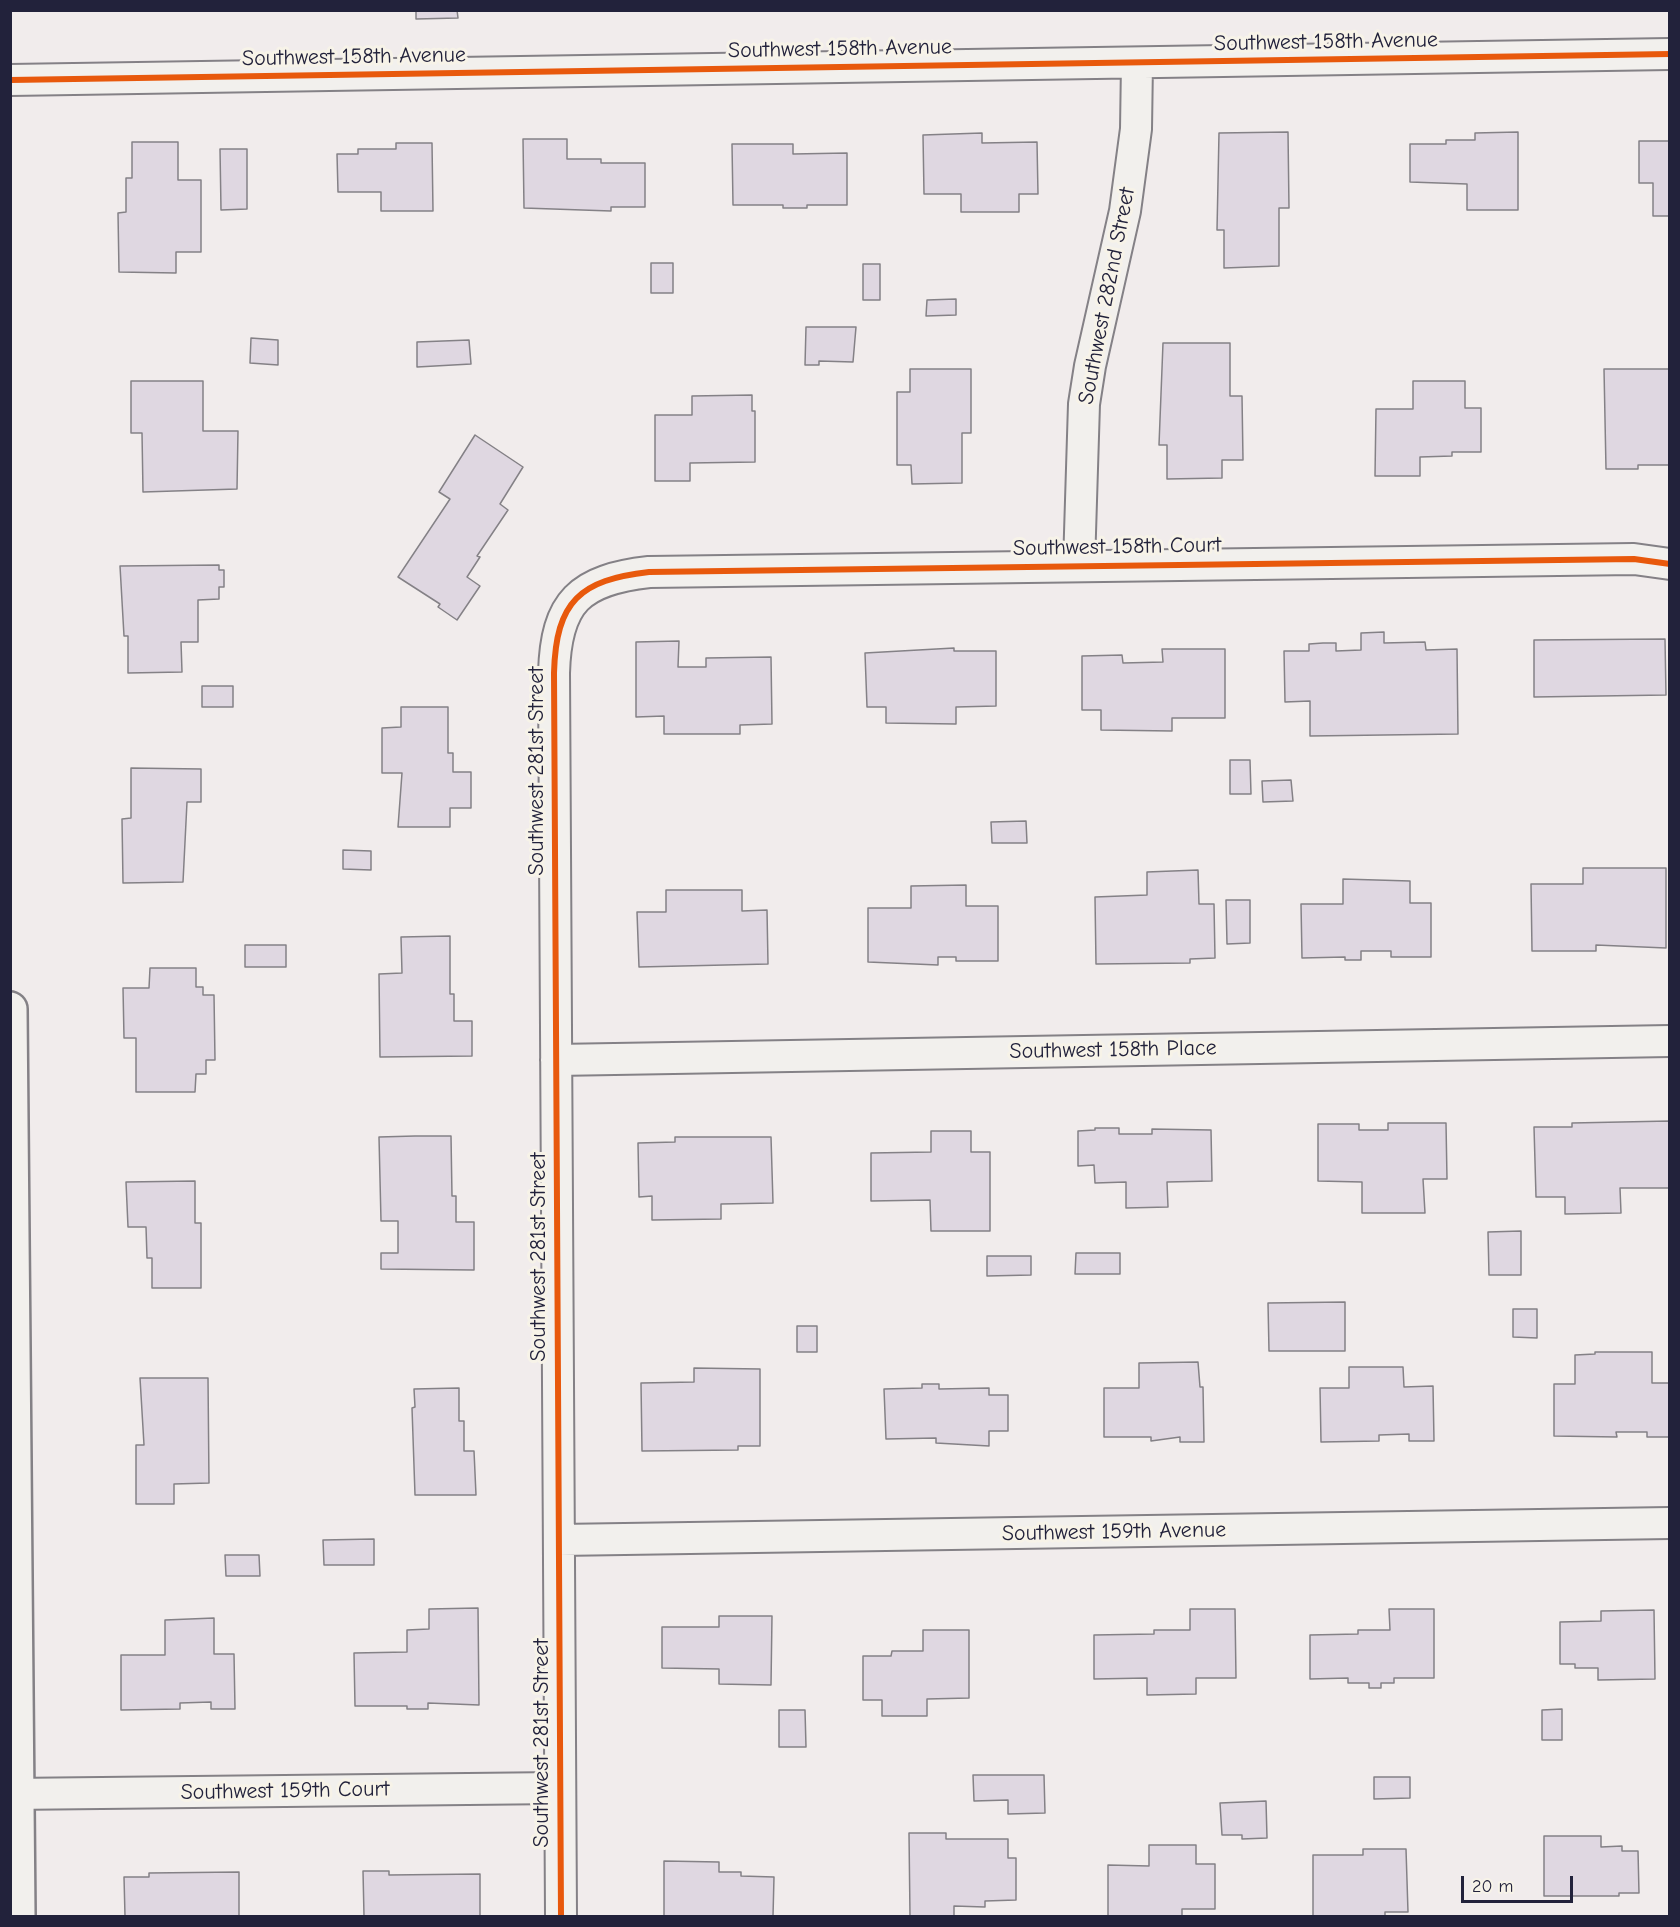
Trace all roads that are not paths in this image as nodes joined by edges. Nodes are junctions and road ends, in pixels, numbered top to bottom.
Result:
1 (1670, 54) edge
2 (1137, 63) junction
3 (10, 80) edge
4 (1670, 564) edge
5 (1079, 565) junction
6 (573, 601) joint
7 (10, 1009) edge
8 (1670, 1041) edge
9 (556, 1060) junction
10 (11, 1219) edge
11 (1670, 1523) edge
12 (559, 1540) junction
13 (559, 1788) junction
14 (14, 1794) edge
15 (18, 1917) edge
16 (561, 1917) edge

1 - 2 street, Southwest 158th Avenue
2 - 3 street, Southwest 158th Avenue
2 - 5 street, Southwest 282nd Street
4 - 5 street, Southwest 158th Court
5 - 6 street, Southwest 158th Court
6 - 9 street, Southwest 281st Street
7 - 10 street
8 - 9 street, Southwest 158th Place
9 - 12 street, Southwest 281st Street
10 - 14 street
11 - 12 street, Southwest 159th Avenue
12 - 13 street, Southwest 281st Street
13 - 14 street, Southwest 159th Court
13 - 16 street, Southwest 281st Street
14 - 15 street

